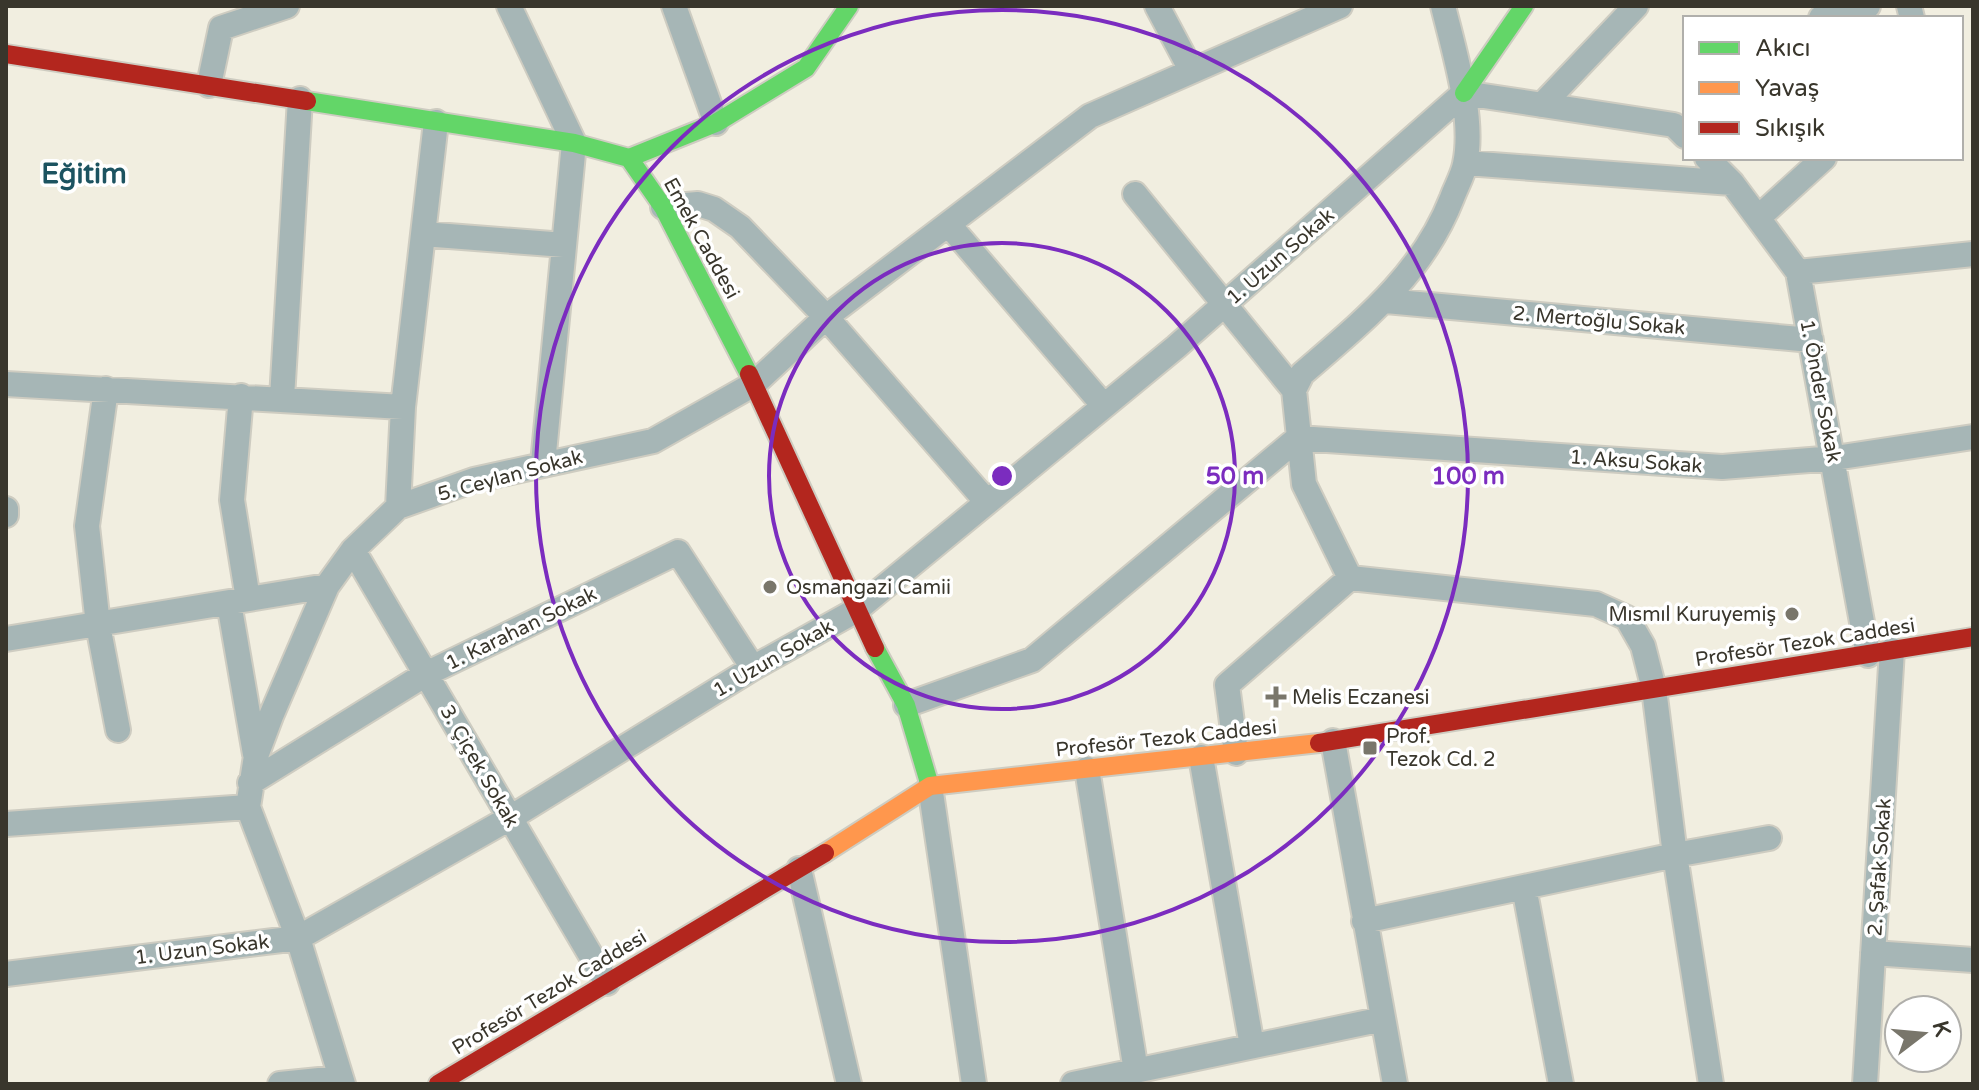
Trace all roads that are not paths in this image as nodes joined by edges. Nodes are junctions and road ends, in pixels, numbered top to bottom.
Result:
1 (287, 6) edge
2 (509, 6) edge
3 (674, 6) edge
4 (1157, 6) edge
5 (1443, 6) edge
6 (1524, 6) edge
7 (1636, 6) edge
8 (1868, 6) edge
9 (1336, 7) edge
10 (843, 9) edge
11 (1829, 16) edge
12 (6, 54) edge
13 (1191, 70) junction
14 (209, 85) junction
15 (1464, 93) junction
16 (300, 99) junction
17 (1542, 105) junction
18 (436, 122) junction
19 (716, 123) junction
20 (1681, 126) edge
21 (574, 143) junction
22 (629, 158) junction
23 (1709, 160) edge
24 (1822, 160) edge
25 (1466, 163) junction
26 (1732, 183) junction
27 (1135, 194) dead end
28 (663, 207) junction
29 (1758, 218) junction
30 (949, 225) junction
31 (423, 234) junction
32 (564, 245) junction
33 (1973, 254) edge
34 (1798, 272) junction
35 (1386, 301) junction
36 (1224, 304) junction
37 (826, 317) junction
38 (1811, 340) junction
39 (6, 384) edge
40 (754, 384) junction
41 (106, 389) junction
42 (1294, 390) junction
43 (241, 396) junction
44 (282, 398) junction
45 (1104, 406) junction
46 (403, 407) junction
47 (1973, 437) edge
48 (1298, 438) junction
49 (1835, 458) junction
50 (543, 463) junction
51 (987, 502) junction
52 (398, 507) junction
53 (353, 550) junction
54 (1350, 578) junction
55 (327, 586) junction
56 (238, 601) junction
57 (855, 611) junction
58 (98, 625) junction
59 (1973, 637) edge
60 (6, 639) edge
61 (1880, 652) junction
62 (753, 668) junction
63 (426, 674) junction
64 (1654, 689) junction
65 (906, 705) junction
66 (118, 730) dead end
67 (1333, 741) junction
68 (1236, 753) junction
69 (256, 756) junction
70 (1201, 757) junction
71 (1087, 769) junction
72 (930, 786) junction
73 (249, 795) junction
74 (510, 818) junction
75 (6, 824) edge
76 (1769, 838) dead end
77 (1675, 855) junction
78 (799, 869) junction
79 (1524, 887) junction
80 (1364, 921) junction
81 (298, 938) junction
82 (1873, 953) junction
83 (1973, 960) edge
84 (6, 974) edge
85 (607, 983) junction
86 (1383, 1019) junction
87 (1252, 1046) junction
88 (1136, 1071) junction
89 (341, 1081) edge
90 (280, 1084) edge
91 (438, 1084) edge
92 (849, 1084) edge
93 (974, 1084) edge
94 (1073, 1084) edge
95 (1395, 1084) edge
96 (1561, 1084) edge
97 (1711, 1084) edge
98 (1865, 1084) edge

1 - 14 street
2 - 21 street
3 - 19 street
4 - 13 street
5 - 15 street
6 - 15 street
7 - 17 street
8 - 11 street
9 - 13 street, 5. Ceylan Sokak
10 - 19 street
12 - 14 street
13 - 30 street, 5. Ceylan Sokak
14 - 16 street
15 - 17 street
15 - 25 street
15 - 36 street, 1. Uzun Sokak
16 - 18 street
16 - 44 street
17 - 20 street
18 - 21 street
18 - 31 street
19 - 22 street
21 - 22 street
21 - 32 street
22 - 28 street, Emek Caddesi
23 - 26 street, 1. Önder Sokak
24 - 29 street
25 - 26 street
25 - 35 street
26 - 29 street, 1. Önder Sokak
27 - 36 street
28 - 37 street
28 - 40 street, Emek Caddesi
29 - 34 street, 1. Önder Sokak
30 - 37 street, 5. Ceylan Sokak
30 - 45 street
31 - 32 street
31 - 46 street
32 - 50 street
33 - 34 street
34 - 38 street, 1. Önder Sokak
35 - 38 street, 2. Mertoğlu Sokak
35 - 42 street
36 - 42 street
36 - 45 street, 1. Uzun Sokak
37 - 40 street, 5. Ceylan Sokak
37 - 51 street
38 - 49 street, 1. Önder Sokak
39 - 41 street
40 - 50 street, 5. Ceylan Sokak
40 - 57 street, Emek Caddesi
41 - 43 street
41 - 58 street
42 - 48 street
43 - 44 street
43 - 56 street, 5. Ceylan Sokak
44 - 46 street
45 - 51 street, 1. Uzun Sokak
46 - 52 street
47 - 49 street, 1. Aksu Sokak
48 - 49 street, 1. Aksu Sokak
48 - 54 street
48 - 65 street
49 - 61 street, 1. Önder Sokak
50 - 52 street, 5. Ceylan Sokak
51 - 57 street, 1. Uzun Sokak
52 - 53 street, 5. Ceylan Sokak
53 - 55 street, 5. Ceylan Sokak
53 - 63 street, 3. Çiçek Sokak
54 - 64 street
54 - 68 street
55 - 56 street
55 - 69 street, 5. Ceylan Sokak
56 - 58 street
56 - 69 street, 5. Ceylan Sokak
57 - 62 street, 1. Uzun Sokak
57 - 65 street, Emek Caddesi
58 - 60 street
58 - 66 street
59 - 61 street, Profesör Tezok Caddesi
61 - 64 street, Profesör Tezok Caddesi
61 - 82 street, 2. Şafak Sokak
62 - 63 street, 1. Karahan Sokak
62 - 74 street, 1. Uzun Sokak
63 - 73 street, 1. Karahan Sokak
63 - 74 street, 3. Çiçek Sokak
64 - 67 street, Profesör Tezok Caddesi
64 - 77 street
65 - 72 street, Emek Caddesi
67 - 68 street, Profesör Tezok Caddesi
67 - 80 street
68 - 70 street, Profesör Tezok Caddesi
69 - 73 street, 5. Ceylan Sokak
70 - 71 street, Profesör Tezok Caddesi
70 - 87 street
71 - 72 street, Profesör Tezok Caddesi
71 - 88 street
72 - 78 street, Profesör Tezok Caddesi
72 - 93 street
73 - 75 street
73 - 81 street
74 - 81 street, 1. Uzun Sokak
74 - 85 street, 3. Çiçek Sokak
76 - 77 street
77 - 79 street
77 - 97 street
78 - 85 street, Profesör Tezok Caddesi
78 - 92 street
79 - 80 street
79 - 96 street
80 - 86 street
81 - 84 street, 1. Uzun Sokak
81 - 89 street
82 - 83 street
82 - 98 street, 2. Şafak Sokak
85 - 91 street, Profesör Tezok Caddesi
86 - 87 street
86 - 95 street
87 - 88 street
88 - 94 street
89 - 90 street

